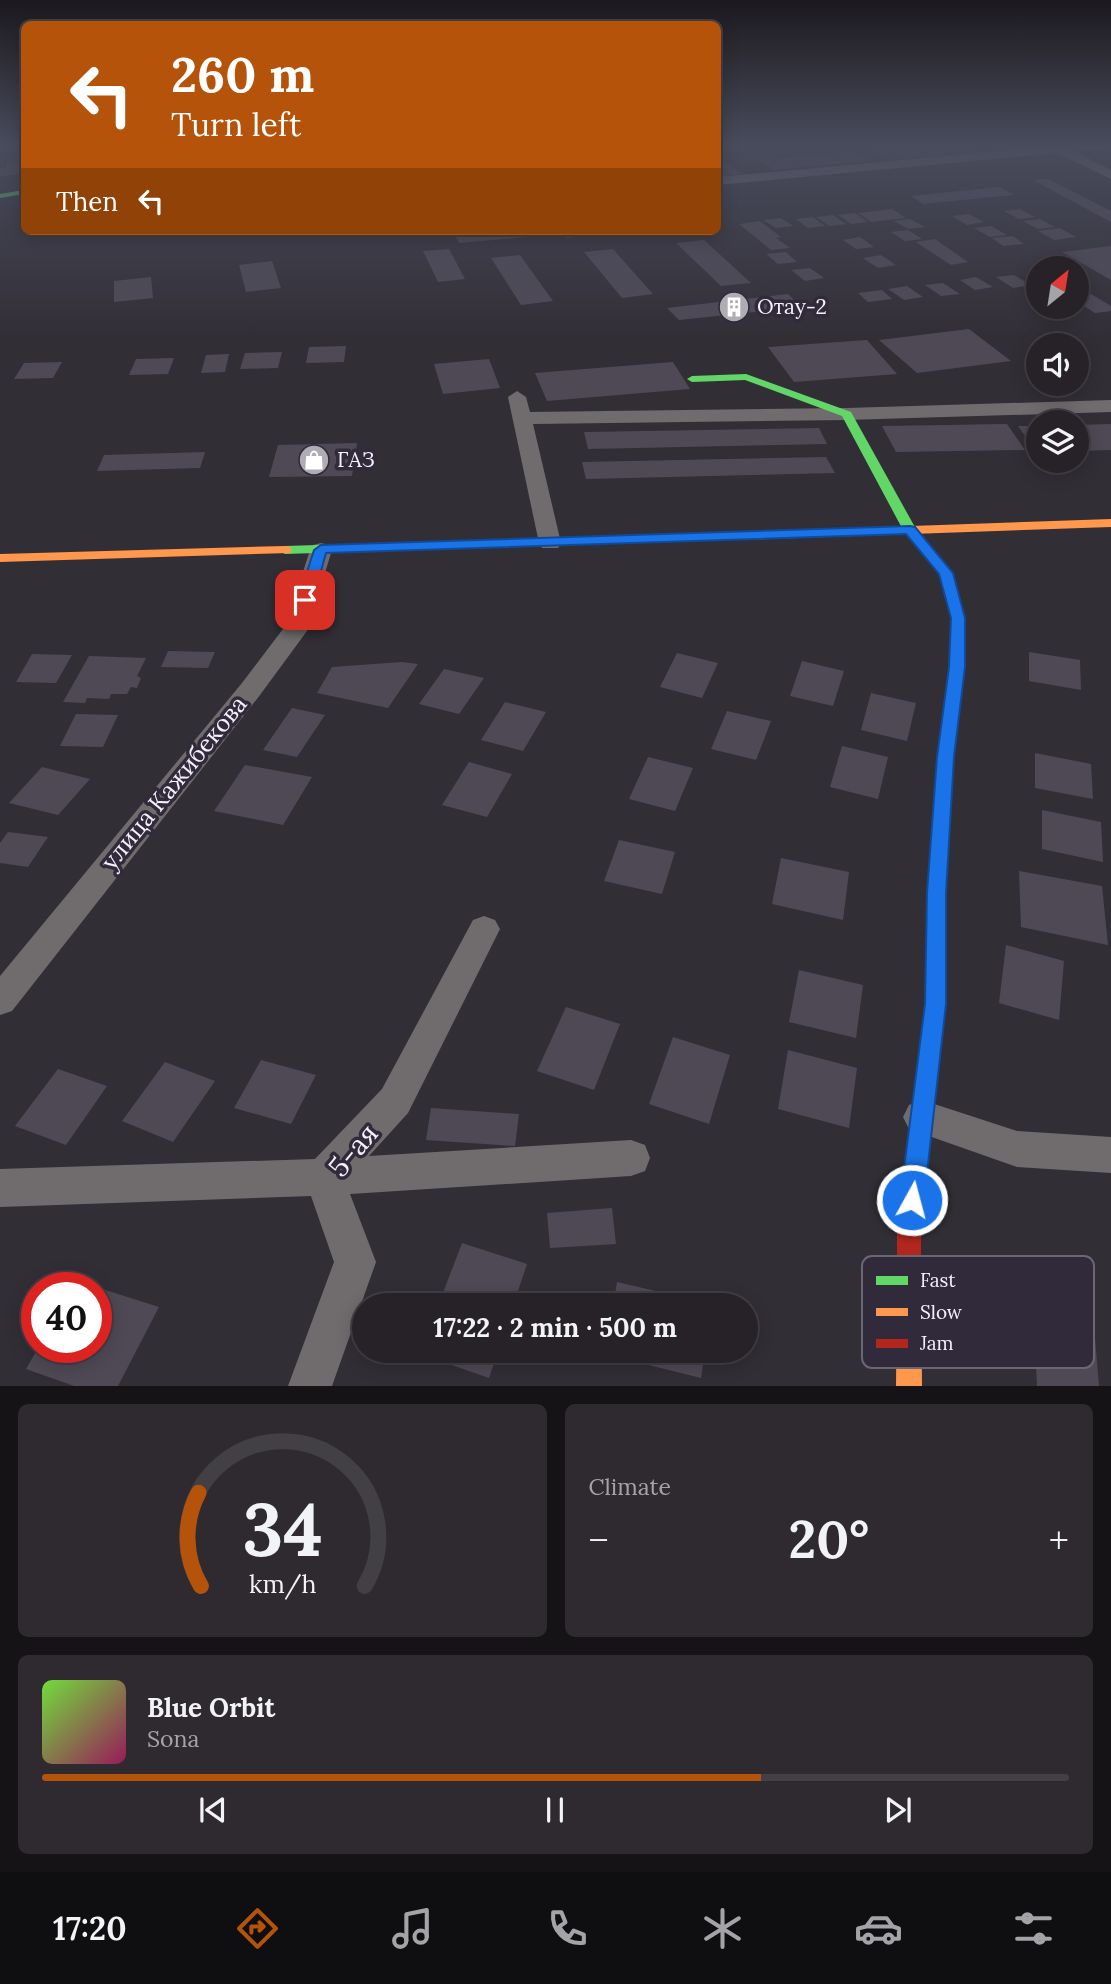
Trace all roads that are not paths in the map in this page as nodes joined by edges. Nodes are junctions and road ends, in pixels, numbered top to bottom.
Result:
1 (692, 379) dead end
2 (517, 397) dead end
3 (1111, 406) edge
4 (847, 414) junction
5 (522, 418) junction
6 (1111, 523) edge
7 (910, 530) junction
8 (550, 543) junction
9 (321, 550) junction
10 (0, 558) edge
11 (484, 929) dead end
12 (0, 1001) edge
13 (922, 1117) junction
14 (1111, 1155) edge
15 (631, 1158) dead end
16 (324, 1177) junction
17 (0, 1188) edge
18 (909, 1256) edge
19 (310, 1385) edge

1 - 4 street
2 - 5 street
3 - 4 street
4 - 5 street
4 - 7 street
5 - 8 street
6 - 7 street
7 - 8 street
7 - 13 street
8 - 9 street
9 - 10 street
9 - 12 street, улица Кажибекова
11 - 16 street, 5-ая
13 - 14 street
13 - 18 street
15 - 16 street
16 - 17 street
16 - 19 street, 5-ая

